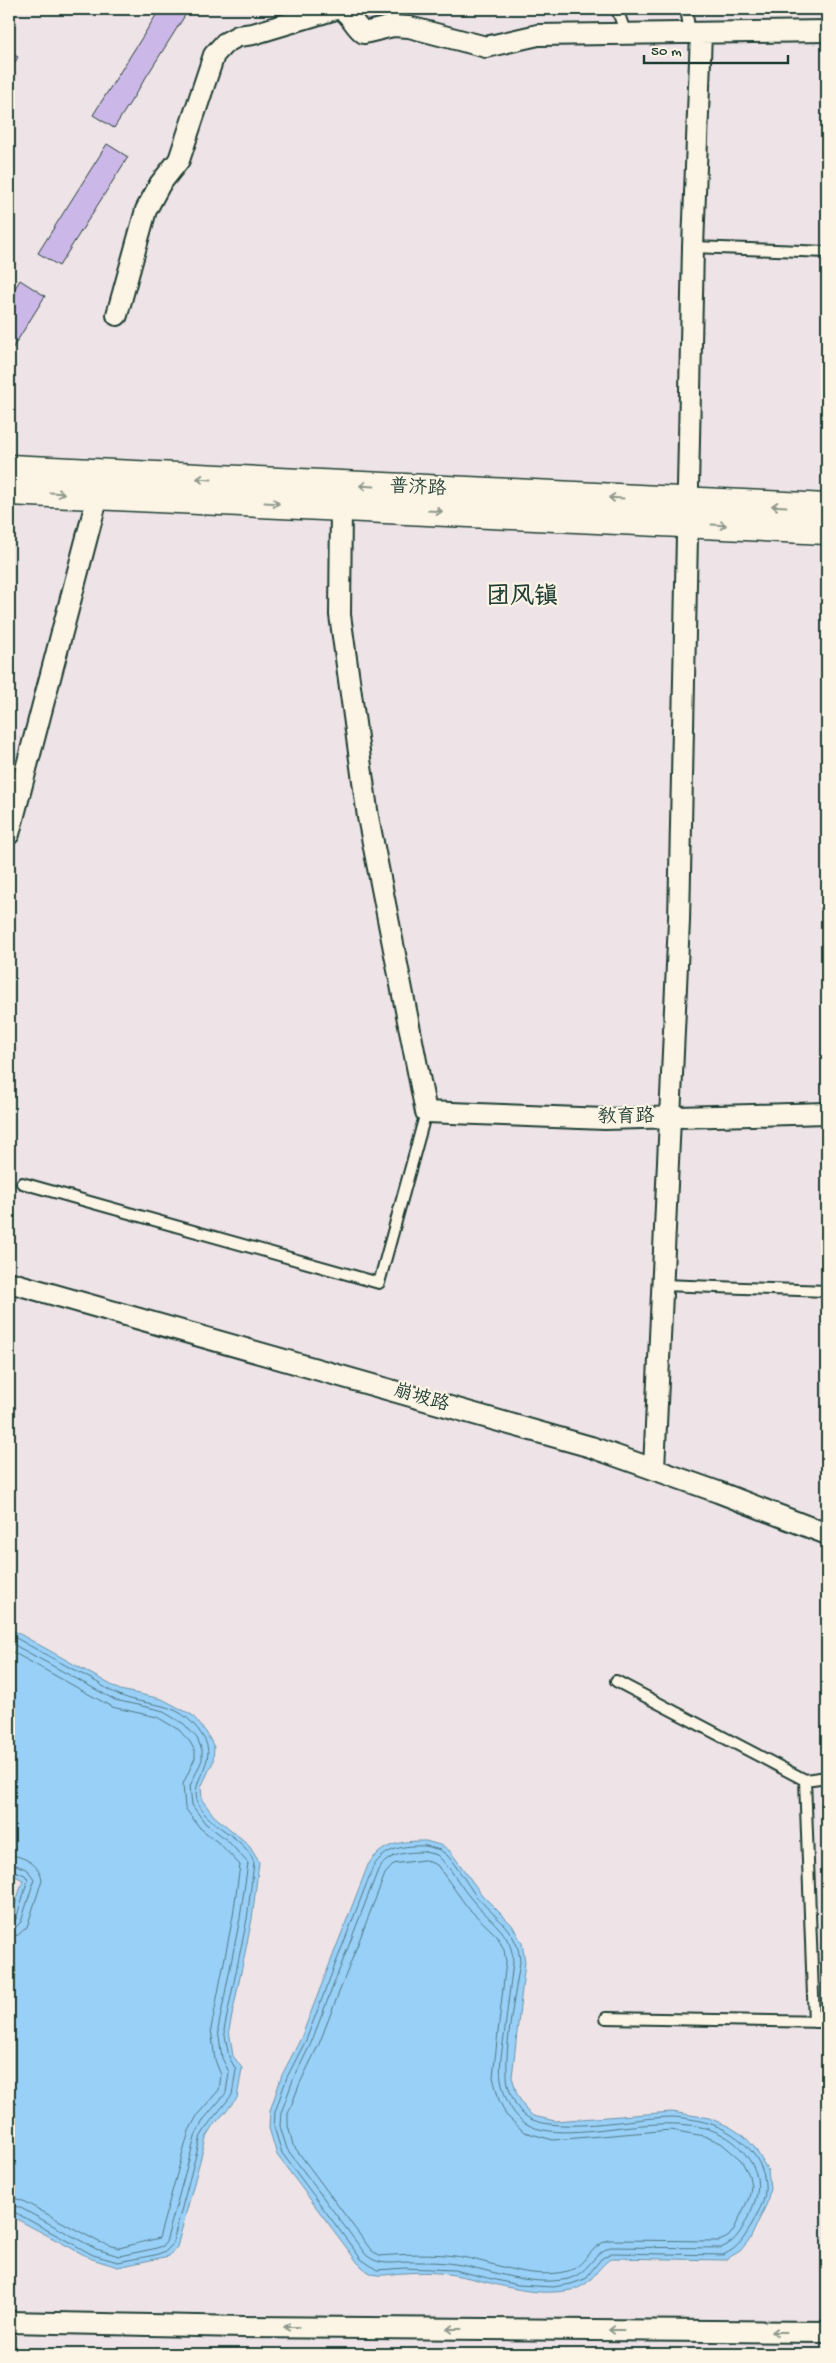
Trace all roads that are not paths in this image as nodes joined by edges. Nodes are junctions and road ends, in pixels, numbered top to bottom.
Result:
1 (336, 9) edge
2 (341, 9) edge
3 (617, 9) edge
4 (686, 9) edge
5 (827, 31) edge
6 (696, 33) junction
7 (626, 34) junction
8 (693, 247) junction
9 (827, 252) edge
10 (117, 315) dead end
11 (9, 469) edge
12 (9, 491) edge
13 (98, 495) junction
14 (341, 507) junction
15 (827, 508) edge
16 (688, 512) junction
17 (827, 530) edge
18 (9, 834) edge
19 (426, 1112) junction
20 (827, 1113) edge
21 (670, 1117) junction
22 (22, 1183) dead end
23 (9, 1282) edge
24 (663, 1285) junction
25 (827, 1291) edge
26 (654, 1469) junction
27 (827, 1534) edge
28 (616, 1681) dead end
29 (827, 1777) edge
30 (806, 1780) junction
31 (606, 2018) dead end
32 (814, 2022) junction
33 (827, 2022) edge
34 (9, 2322) edge
35 (827, 2332) edge

1 - 10 street
2 - 7 street
3 - 7 lane
4 - 6 lane
5 - 6 street
6 - 7 street
6 - 8 street
8 - 9 lane
8 - 16 street
16 -> 11 main road, 普济路
12 -> 13 main road, 普济路
13 -> 14 main road, 普济路
13 - 18 street
14 -> 16 main road, 普济路
14 - 19 street
15 -> 16 main road, 普济路
16 -> 17 main road, 普济路
16 - 21 street
19 - 21 street, 教育路
19 - 22 lane
20 - 21 street, 教育路
21 - 24 street
23 - 26 street, 崩坡路
24 - 25 lane
24 - 26 street
26 - 27 street, 崩坡路
28 - 30 lane
29 - 30 lane
30 - 32 lane
31 - 32 lane
32 - 33 lane
35 -> 34 street

